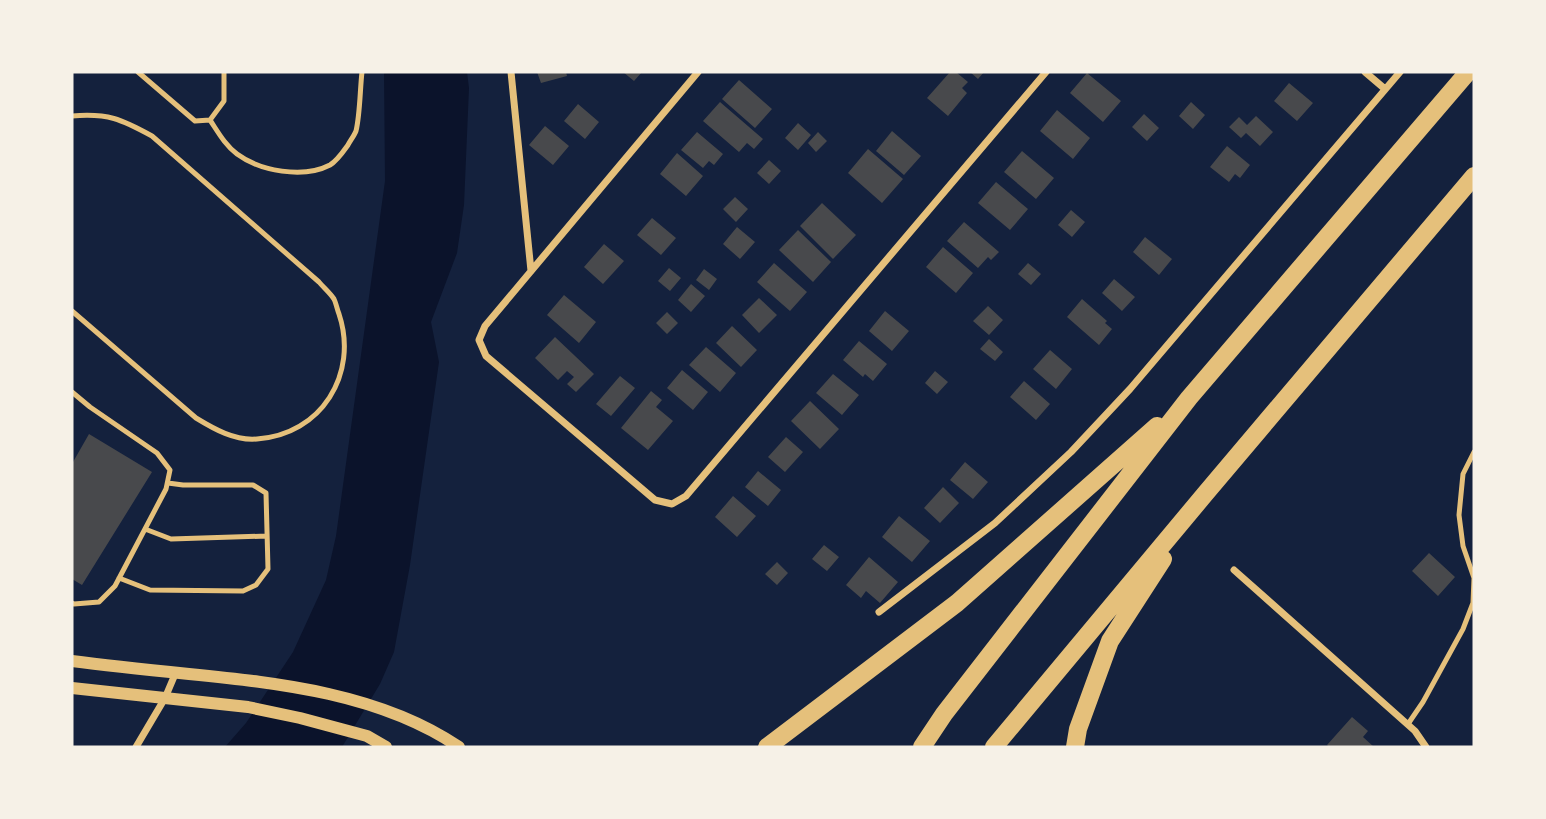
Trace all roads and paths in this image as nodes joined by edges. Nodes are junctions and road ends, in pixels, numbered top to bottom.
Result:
1 (138, 72) edge
2 (224, 72) edge
3 (362, 72) edge
4 (511, 72) edge
5 (698, 72) edge
6 (1046, 72) edge
7 (1364, 72) edge
8 (1400, 72) edge
9 (1468, 72) edge
10 (1385, 89) junction
11 (72, 116) edge
12 (210, 120) junction
13 (1474, 176) edge
14 (531, 271) junction
15 (72, 312) edge
16 (72, 392) edge
17 (1189, 398) junction
18 (1474, 452) edge
19 (168, 483) junction
20 (1205, 494) junction
21 (145, 529) junction
22 (267, 536) junction
23 (1234, 570) dead end
24 (119, 578) junction
25 (72, 603) edge
26 (879, 612) dead end
27 (72, 661) edge
28 (176, 672) junction
29 (72, 688) edge
30 (165, 698) junction
31 (1408, 724) junction
32 (136, 747) edge
33 (386, 747) edge
34 (459, 747) edge
35 (767, 747) edge
36 (922, 747) edge
37 (993, 747) edge
38 (1075, 747) edge
39 (1426, 747) edge

1 - 12 lane
2 - 12 lane
3 - 12 lane
4 - 14 street
5 - 14 street
6 - 14 street
7 - 10 street
8 - 10 street
9 - 17 highway
10 - 26 street
11 - 15 lane
13 - 20 highway
16 - 19 lane
17 - 35 highway
17 - 36 highway
18 - 31 lane
19 - 21 lane
19 - 22 lane
20 - 37 highway
20 - 38 highway
21 - 22 lane
21 - 24 lane
22 - 24 lane
23 - 31 street
24 - 25 lane
27 - 28 street
28 - 30 street
28 - 34 street
29 - 30 street
30 - 32 street
30 - 33 street
31 - 39 street

